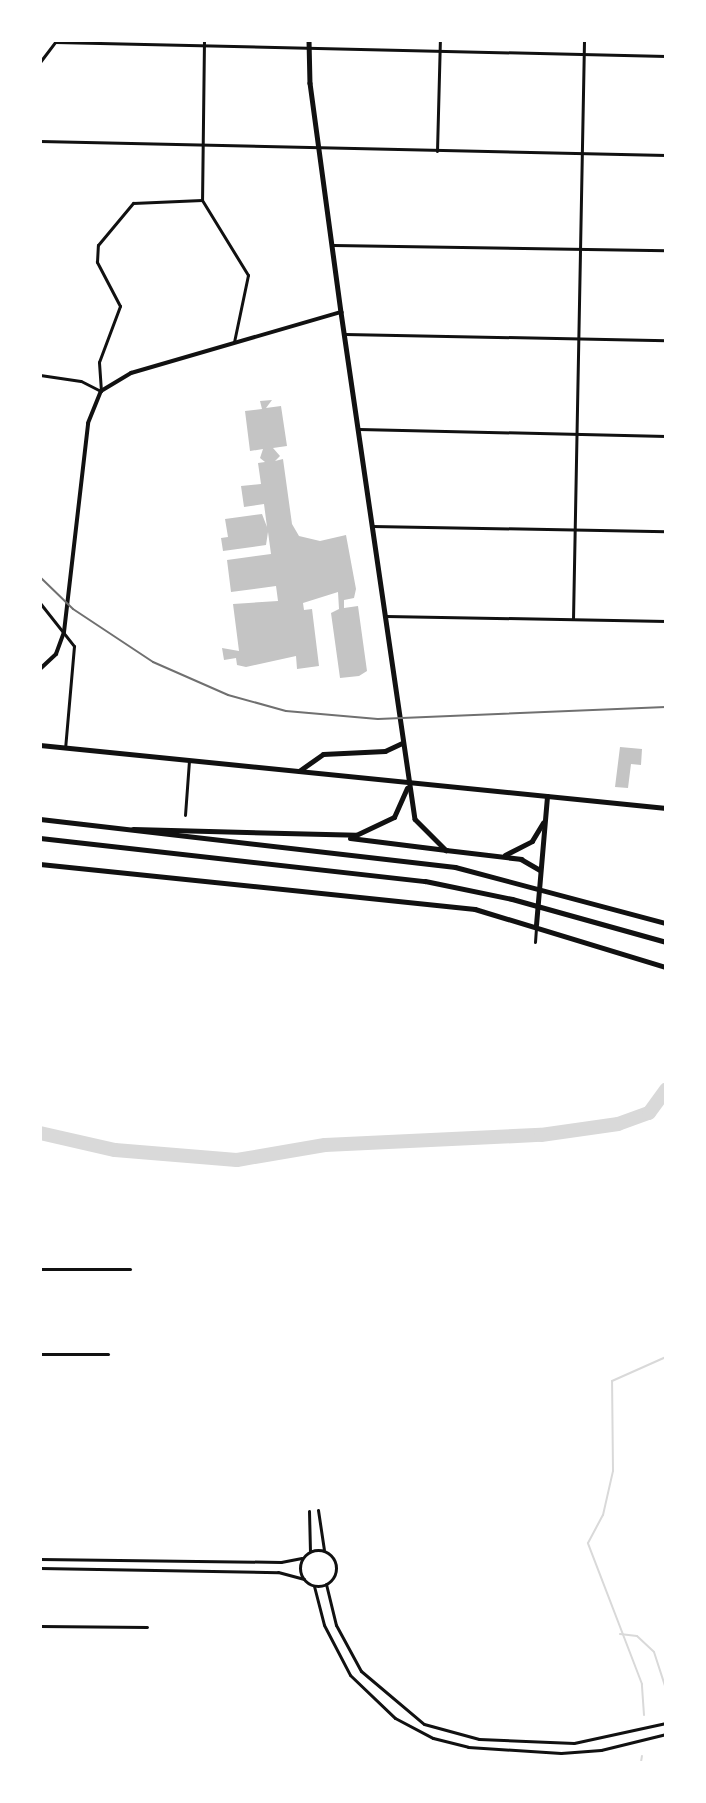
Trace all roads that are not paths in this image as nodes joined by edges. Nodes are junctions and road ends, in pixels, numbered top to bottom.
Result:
1 (204, 40) edge
2 (309, 40) edge
3 (440, 40) edge
4 (584, 40) edge
5 (55, 41) edge
6 (203, 46) junction
7 (309, 48) junction
8 (440, 52) junction
9 (583, 55) junction
10 (666, 56) edge
11 (40, 62) edge
12 (40, 141) edge
13 (201, 145) junction
14 (320, 148) junction
15 (438, 151) junction
16 (582, 153) junction
17 (666, 155) edge
18 (202, 200) junction
19 (333, 245) junction
20 (579, 249) junction
21 (666, 250) edge
22 (341, 312) junction
23 (345, 334) junction
24 (577, 338) junction
25 (666, 340) edge
26 (234, 342) junction
27 (40, 375) edge
28 (101, 391) junction
29 (359, 429) junction
30 (577, 434) junction
31 (666, 436) edge
32 (372, 526) junction
33 (574, 529) junction
34 (666, 531) edge
35 (40, 603) edge
36 (384, 616) junction
37 (573, 619) junction
38 (666, 621) edge
39 (64, 632) junction
40 (40, 669) edge
41 (402, 743) junction
42 (40, 744) edge
43 (65, 748) junction
44 (189, 760) junction
45 (299, 771) junction
46 (407, 788) junction
47 (547, 796) junction
48 (666, 808) edge
49 (185, 815) dead end
50 (40, 819) edge
51 (545, 821) junction
52 (99, 828) junction
53 (342, 837) junction
54 (40, 838) edge
55 (446, 850) junction
56 (500, 855) junction
57 (40, 864) edge
58 (540, 870) junction
59 (666, 924) edge
60 (536, 926) junction
61 (535, 942) dead end
62 (666, 942) edge
63 (666, 967) edge
64 (40, 1269) edge
65 (130, 1269) dead end
66 (40, 1354) edge
67 (108, 1354) dead end
68 (318, 1510) dead end
69 (309, 1511) dead end
70 (324, 1550) junction
71 (310, 1552) junction
72 (302, 1558) junction
73 (40, 1559) edge
74 (40, 1568) edge
75 (304, 1579) junction
76 (326, 1584) junction
77 (314, 1586) junction
78 (40, 1626) edge
79 (147, 1627) dead end
80 (666, 1723) edge
81 (666, 1734) edge

1 - 6 street
2 - 7 main road
3 - 8 street
4 - 9 street
5 - 6 street
5 - 11 street
6 - 7 street
6 - 13 street
7 - 8 street
7 - 14 main road
8 - 9 street
8 - 15 street
9 - 10 street
9 - 16 street
12 - 13 street
13 - 14 street
13 - 18 street
14 - 15 street
14 - 19 main road
15 - 16 street
16 - 17 street
16 - 20 street
18 - 26 street
18 - 28 street
19 - 20 street
19 - 22 main road
20 - 21 street
20 - 24 street
22 - 23 main road
22 - 26 street
23 - 24 street
23 - 29 main road
24 - 25 street
24 - 30 street
26 - 28 street
27 - 28 street
28 - 39 street
29 - 30 street
29 - 32 main road
30 - 31 street
30 - 33 street
32 - 33 street
32 - 36 main road
33 - 34 street
33 - 37 street
35 - 39 street
36 - 37 street
36 - 41 main road
37 - 38 street
39 - 40 street
39 - 43 street
41 - 45 main road
41 - 46 main road
42 - 43 main road
43 - 44 main road
44 - 45 main road
44 - 49 street
45 - 47 main road
46 - 53 highway
46 - 55 main road
47 - 48 main road
47 - 51 main road
50 - 52 highway
51 - 56 main road
51 - 58 main road
52 - 53 highway
52 - 59 highway
53 - 55 highway
54 - 62 highway
55 - 56 main road
56 - 58 main road
57 - 60 main road
58 - 60 main road
60 - 61 street
60 - 63 main road
64 - 65 street
66 - 67 street
68 - 70 street
69 - 71 street
70 - 71 street
70 - 76 street
71 - 72 street
72 - 73 street
72 - 75 street
74 - 75 street
75 - 77 street
76 - 77 street
76 - 80 street
77 - 81 street
78 - 79 street

